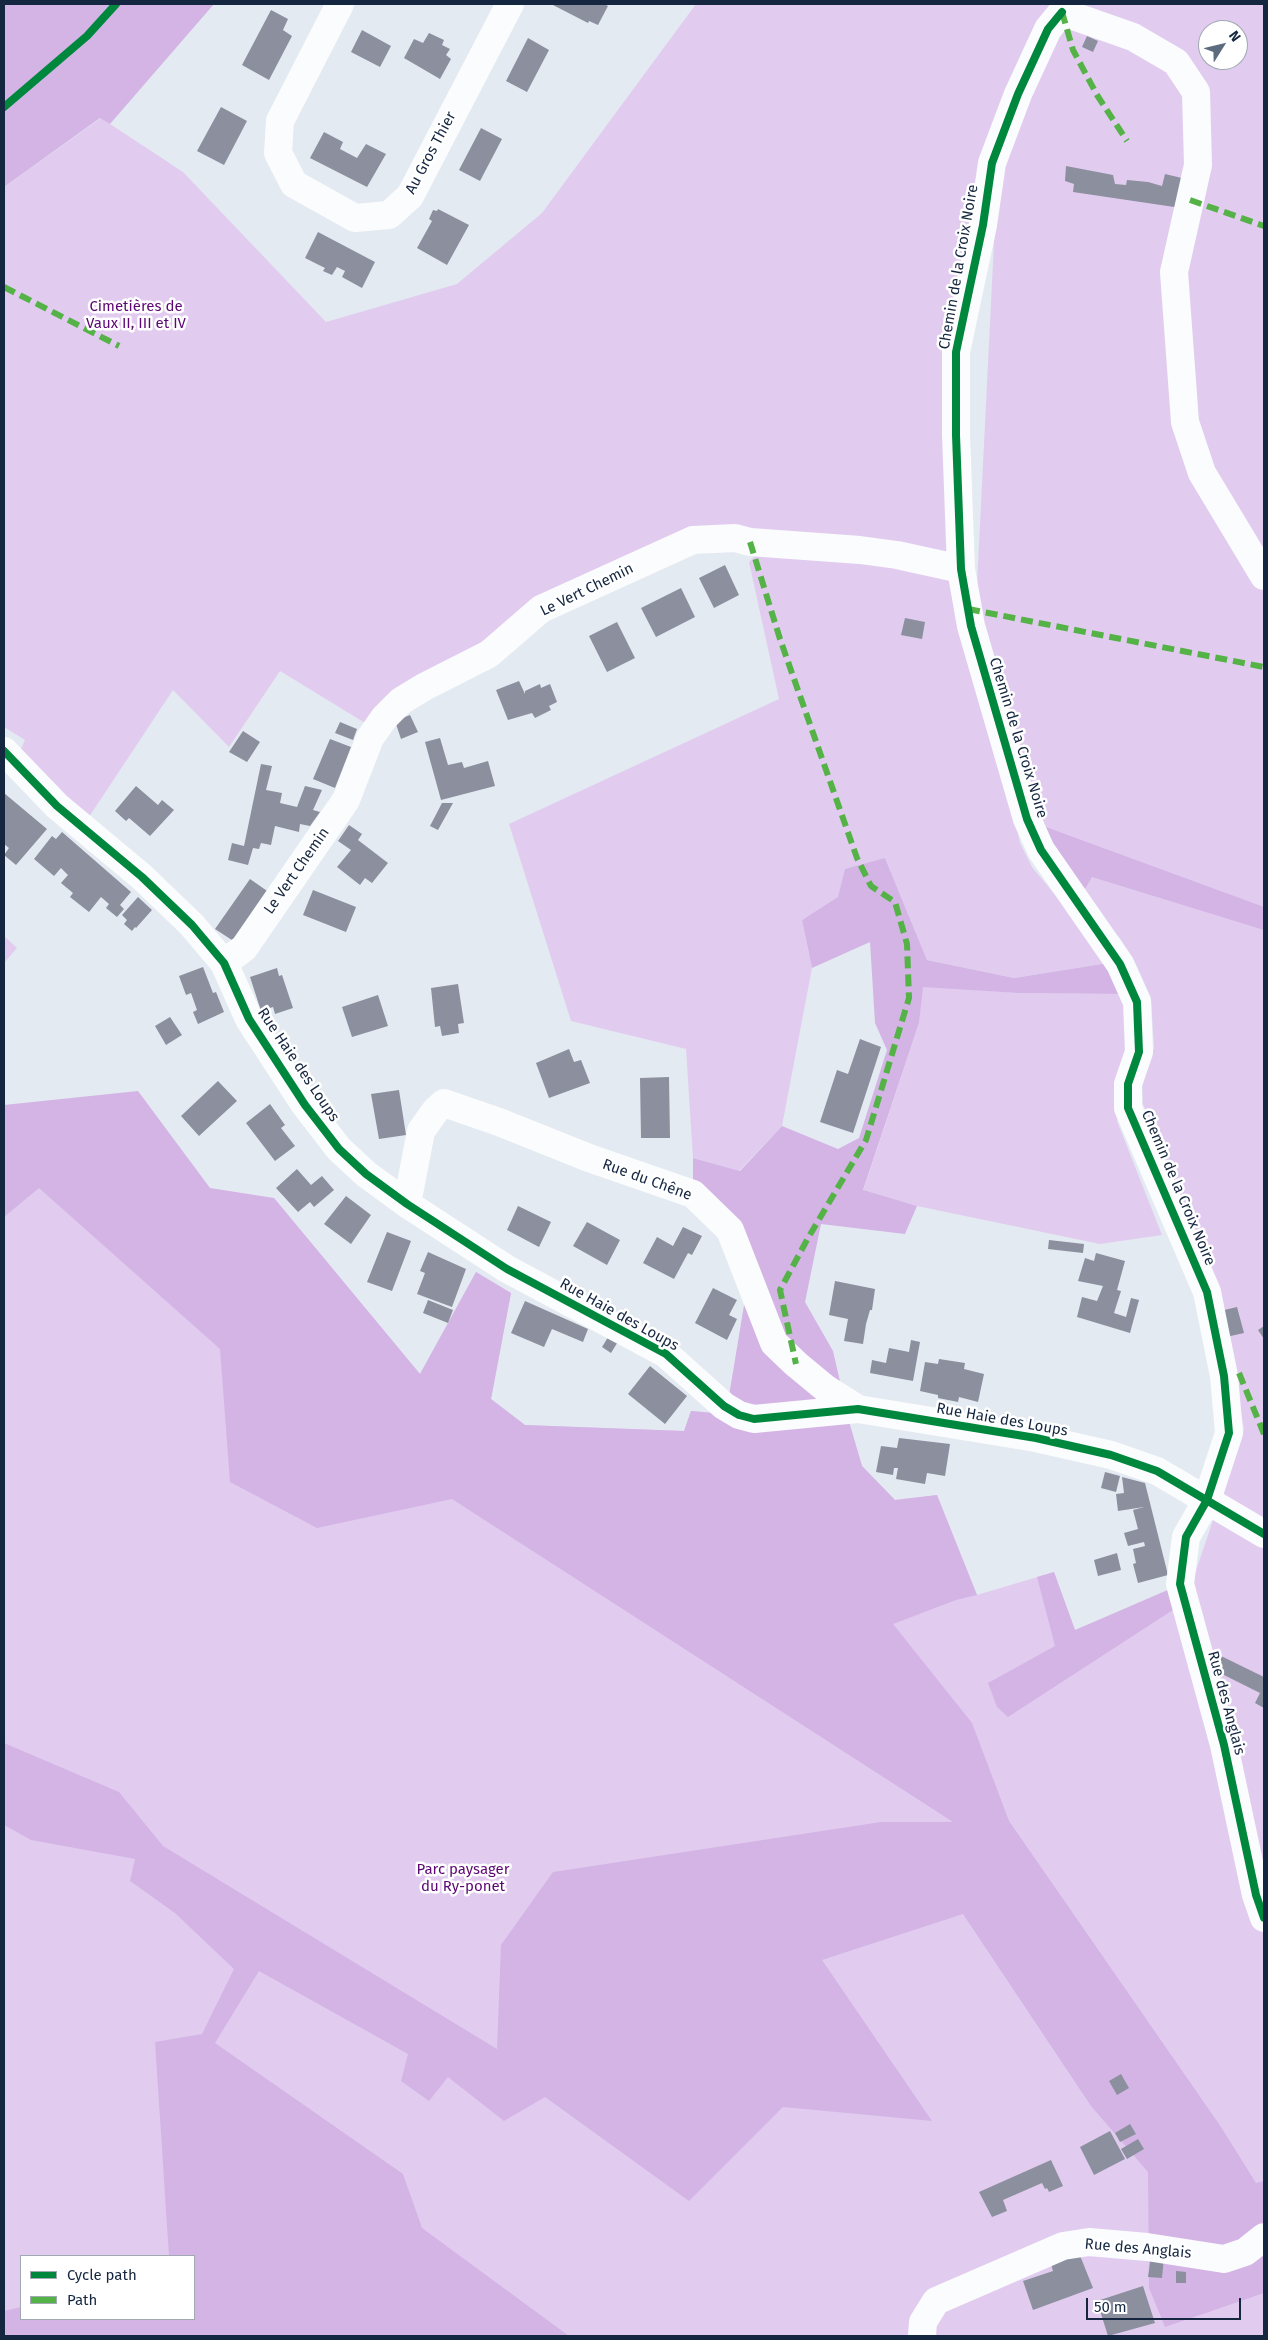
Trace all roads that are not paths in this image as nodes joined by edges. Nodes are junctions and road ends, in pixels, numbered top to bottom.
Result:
1 (340, 4) edge
2 (510, 4) edge
3 (1062, 8) edge
4 (961, 569) junction
5 (1264, 576) edge
6 (4, 751) edge
7 (224, 963) junction
8 (407, 1204) junction
9 (858, 1409) junction
10 (1208, 1500) junction
11 (1264, 1534) edge
12 (1264, 1918) edge
13 (1264, 2237) edge
14 (922, 2336) edge

1 - 2 street, Au Gros Thier
3 - 4 street, Chemin de la Croix Noire
3 - 5 street
4 - 7 street, Le Vert Chemin
4 - 10 street, Chemin de la Croix Noire
6 - 7 street, Rue Haie des Loups
7 - 8 street, Rue Haie des Loups
8 - 9 street, Rue Haie des Loups
8 - 9 street, Rue du Chêne
9 - 10 street, Rue Haie des Loups
10 - 11 street, Rue Haie des Loups
10 - 12 street, Rue des Anglais
13 - 14 street, Rue des Anglais

